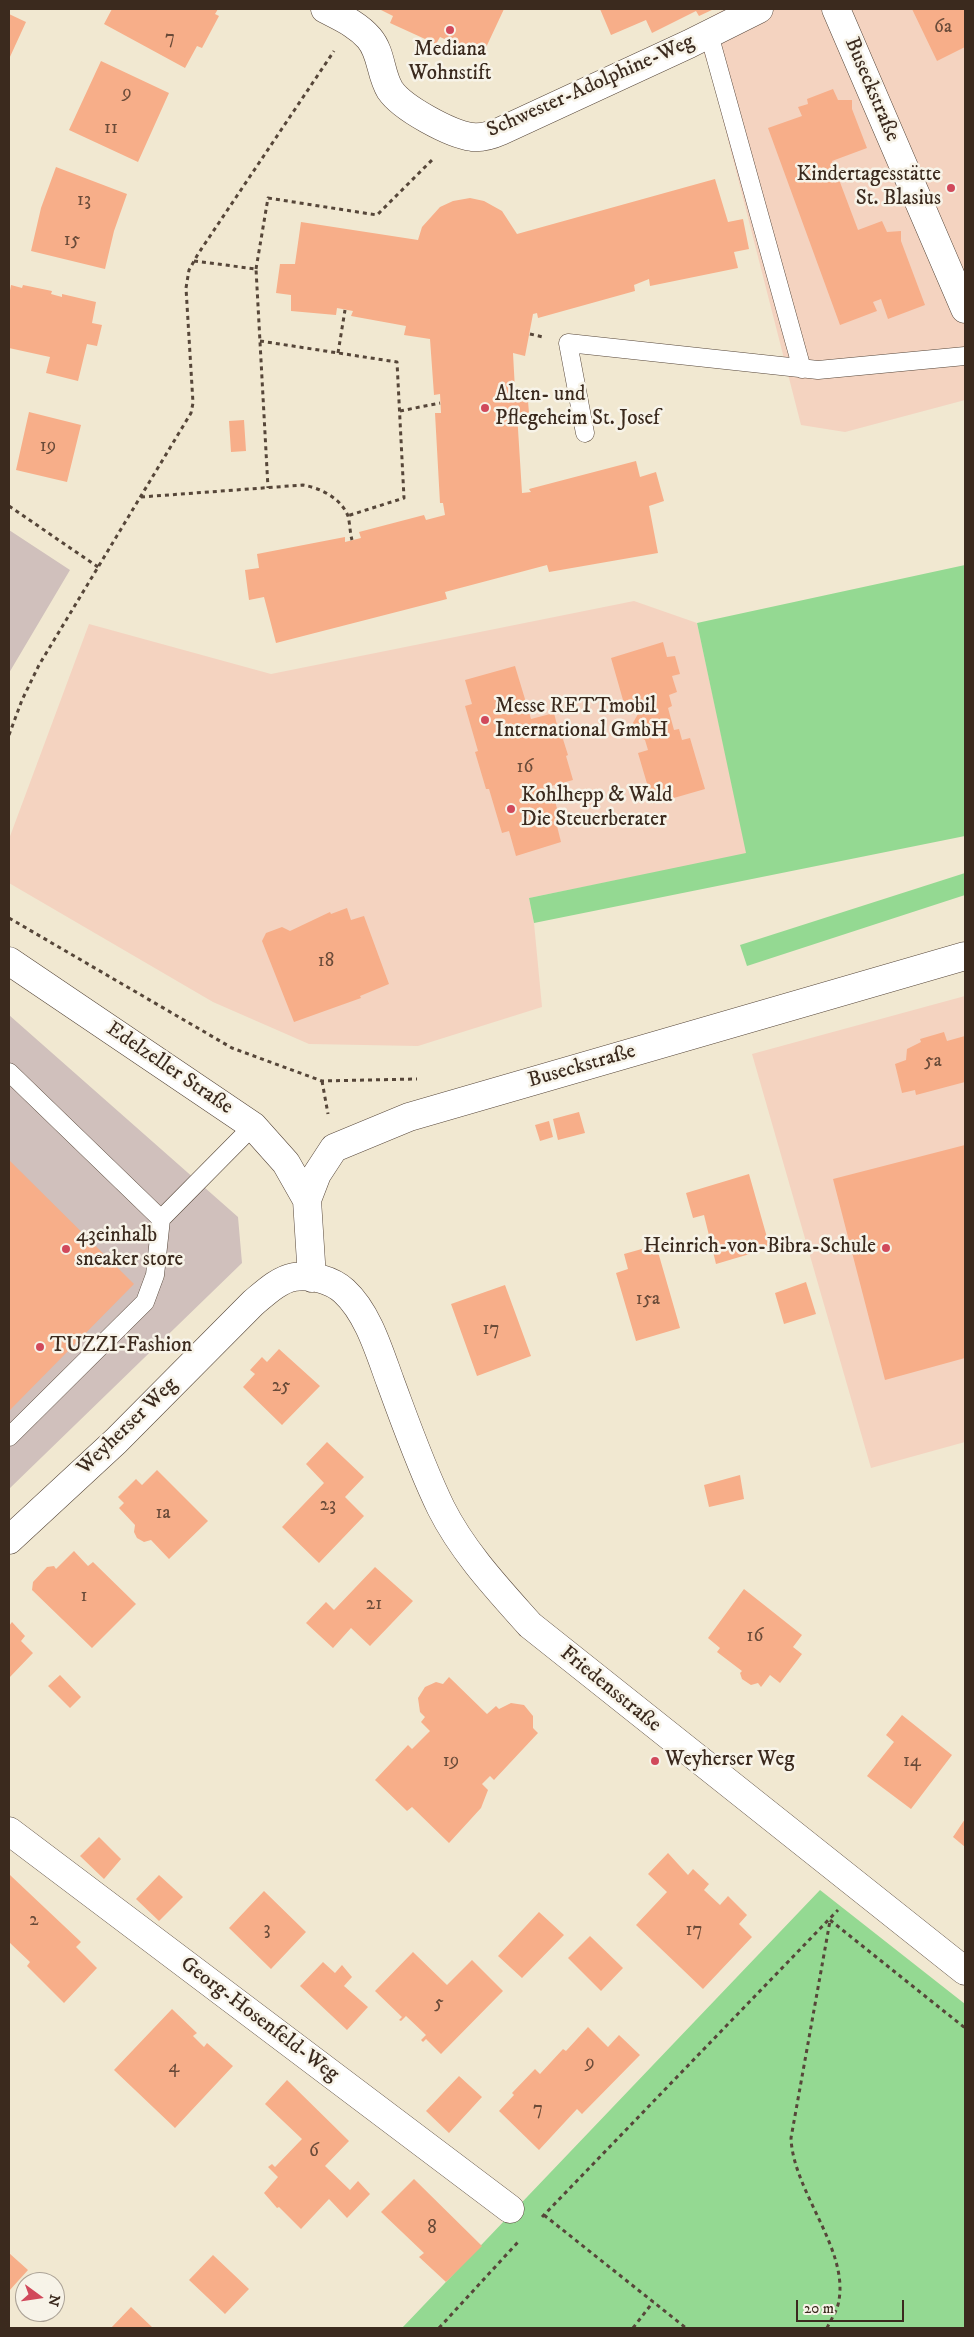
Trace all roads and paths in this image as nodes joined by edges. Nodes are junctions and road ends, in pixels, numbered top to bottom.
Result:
1 (325, 9) edge
2 (759, 9) edge
3 (836, 9) edge
4 (352, 24) junction
5 (708, 34) junction
6 (459, 134) junction
7 (194, 261) junction
8 (256, 269) junction
9 (965, 309) edge
10 (345, 310) dead end
11 (260, 341) junction
12 (338, 353) junction
13 (965, 356) edge
14 (802, 369) junction
15 (440, 403) dead end
16 (400, 411) junction
17 (585, 433) dead end
18 (268, 488) junction
19 (141, 497) junction
20 (9, 506) edge
21 (348, 516) junction
22 (352, 540) dead end
23 (98, 567) junction
24 (9, 735) edge
25 (9, 918) edge
26 (965, 956) edge
27 (9, 961) edge
28 (9, 1072) edge
29 (426, 1078) dead end
30 (322, 1080) junction
31 (329, 1121) dead end
32 (253, 1126) junction
33 (307, 1200) junction
34 (161, 1218) junction
35 (312, 1278) junction
36 (364, 1320) joint
37 (9, 1437) edge
38 (9, 1540) edge
39 (9, 1831) edge
40 (830, 1920) junction
41 (965, 1971) edge
42 (965, 2028) edge
43 (510, 2209) dead end
44 (544, 2215) junction
45 (538, 2221) dead end
46 (525, 2234) dead end
47 (653, 2302) junction
48 (439, 2328) edge
49 (632, 2328) edge
50 (686, 2328) edge
51 (826, 2328) edge

1 - 4 street, Schwester-Adolphine-Weg
2 - 5 street, Schwester-Adolphine-Weg
3 - 9 street, Buseckstraße
4 - 6 street, Schwester-Adolphine-Weg
4 - 7 path
5 - 6 street, Schwester-Adolphine-Weg
5 - 14 lane
6 - 8 path
7 - 8 path
7 - 19 path
8 - 11 path
10 - 12 path
11 - 12 path
11 - 18 path
12 - 16 path
13 - 14 lane
14 - 17 lane
15 - 16 path
16 - 21 path
18 - 19 path
18 - 21 path
19 - 23 path
20 - 23 path
21 - 22 path
23 - 24 path
25 - 30 path
26 - 33 street, Buseckstraße
27 - 32 street, Edelzeller Straße
28 - 34 lane
29 - 30 path
30 - 31 path
32 - 33 street, Edelzeller Straße
32 - 34 lane
33 - 35 street, Buseckstraße
34 - 37 lane
35 - 36 street, Weyherser Weg
35 - 38 street, Weyherser Weg
36 - 41 street, Friedensstraße
39 - 43 street, Georg-Hosenfeld-Weg
40 - 42 path
40 - 44 path
40 - 51 path
44 - 45 path
44 - 47 path
46 - 48 path
47 - 49 path
47 - 50 path

